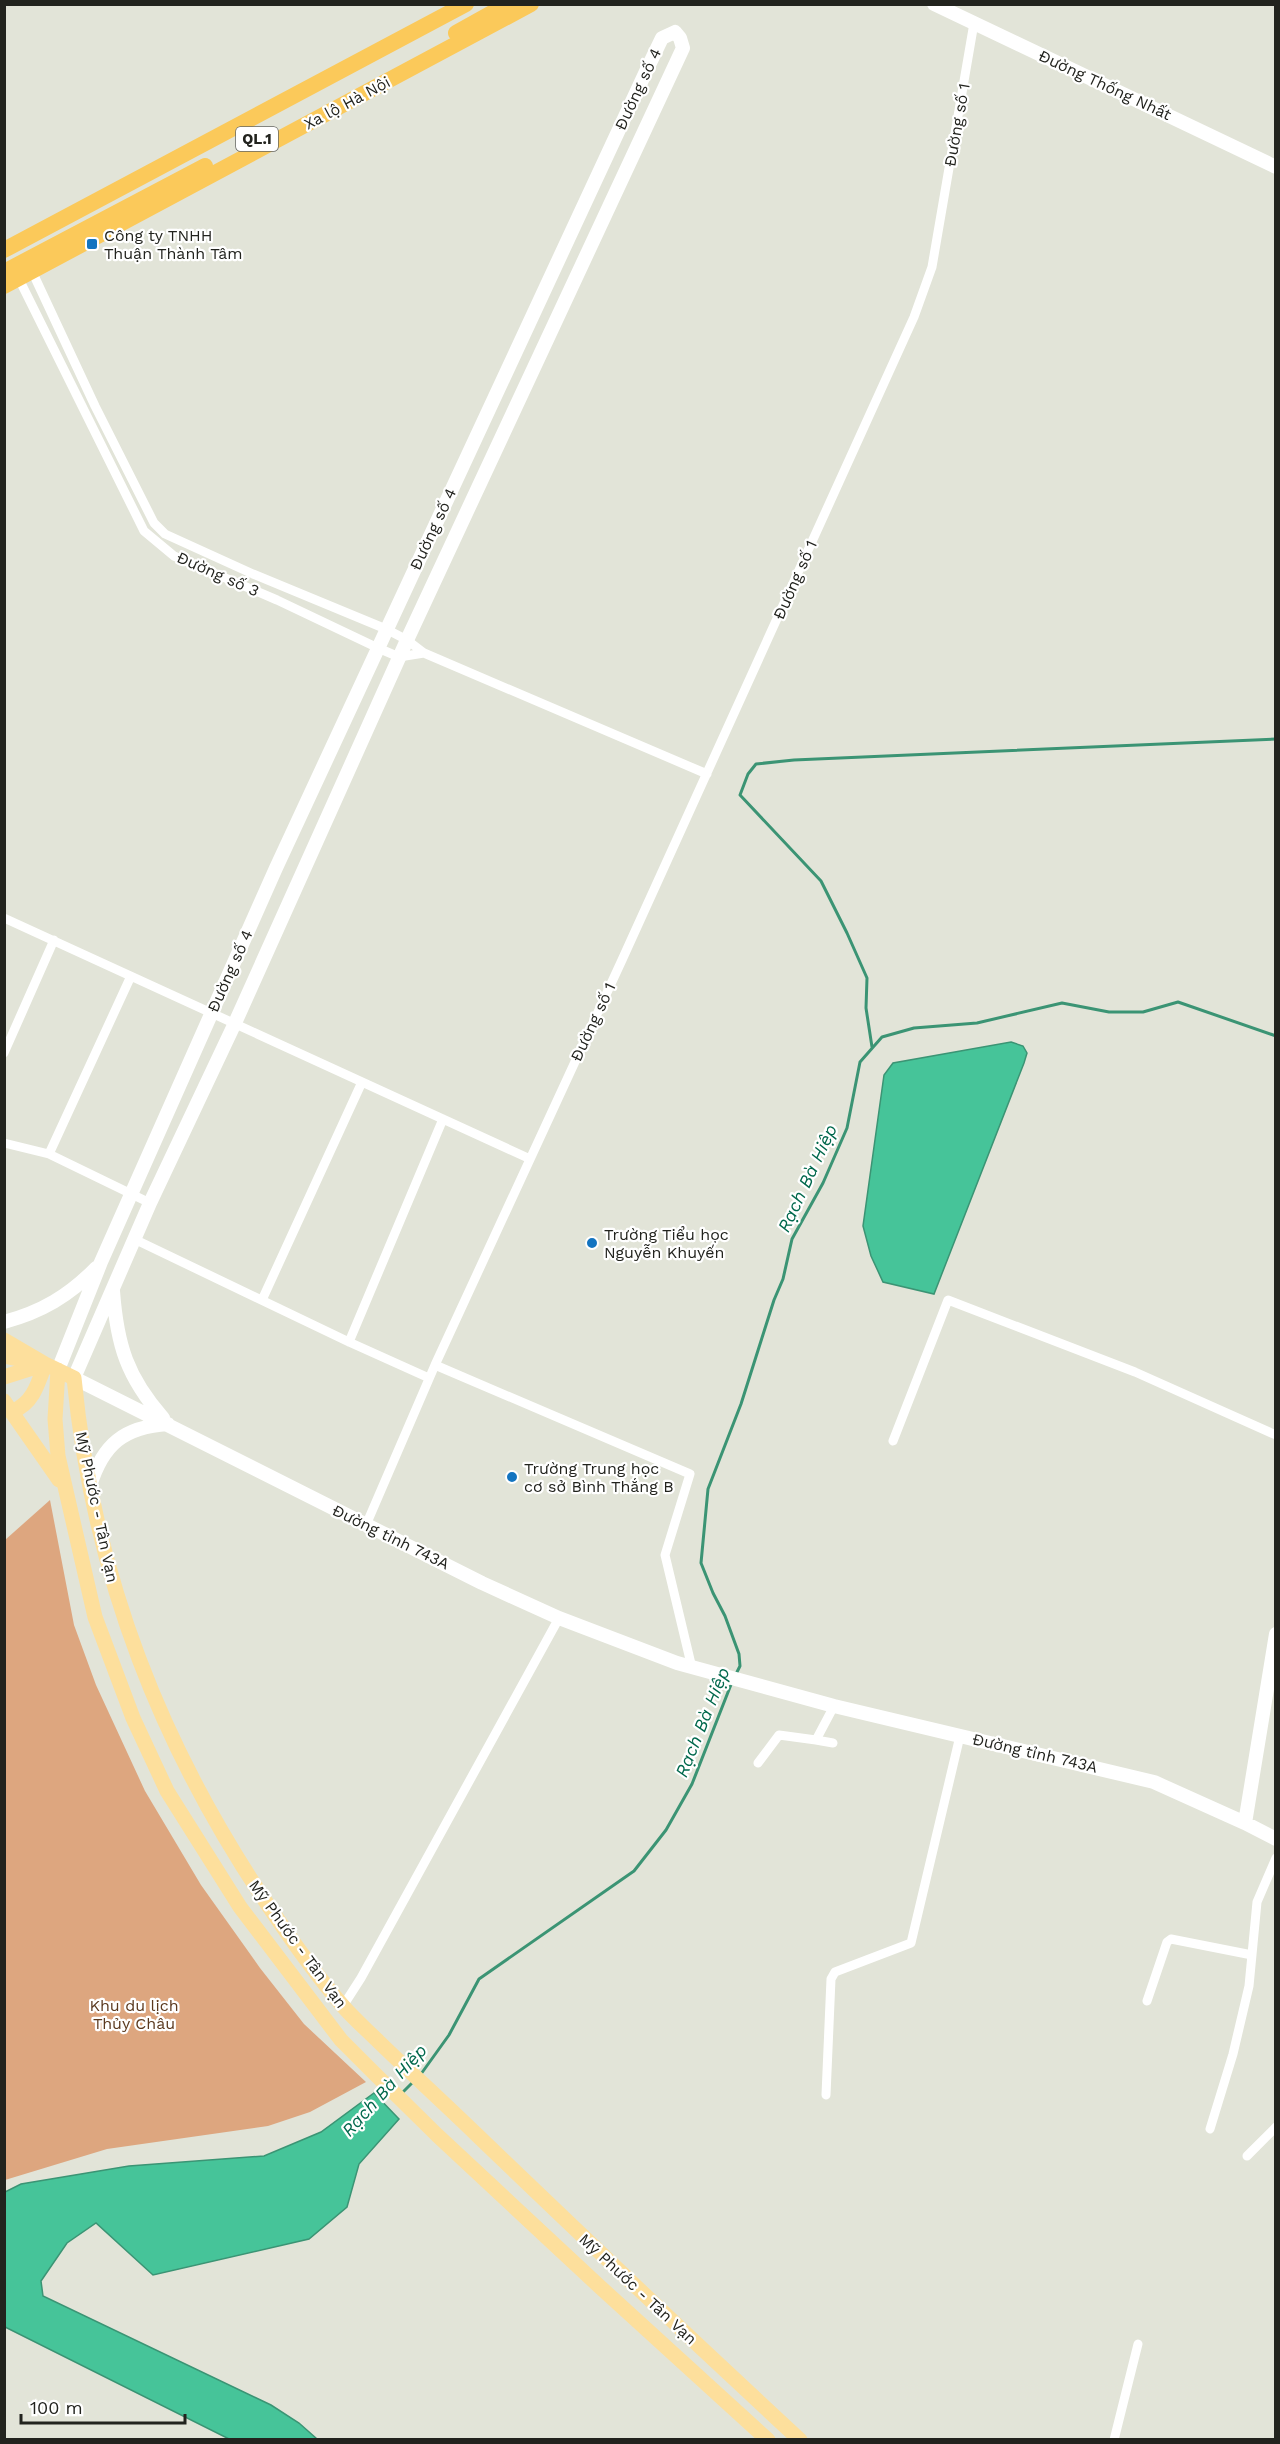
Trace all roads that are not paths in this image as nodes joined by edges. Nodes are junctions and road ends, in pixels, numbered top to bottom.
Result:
1 (443, 4) edge
2 (466, 4) edge
3 (508, 4) edge
4 (531, 4) edge
5 (934, 4) edge
6 (974, 23) junction
7 (1275, 167) edge
8 (4, 240) edge
9 (4, 250) edge
10 (16, 272) edge
11 (165, 534) junction
12 (158, 544) junction
13 (386, 629) junction
14 (406, 639) junction
15 (378, 648) junction
16 (424, 653) junction
17 (399, 657) junction
18 (707, 774) junction
19 (4, 918) edge
20 (54, 940) junction
21 (131, 976) junction
22 (212, 1013) junction
23 (235, 1023) junction
24 (5, 1049) edge
25 (362, 1082) junction
26 (443, 1119) junction
27 (4, 1143) edge
28 (49, 1154) junction
29 (528, 1158) junction
30 (131, 1195) junction
31 (150, 1203) junction
32 (134, 1239) junction
33 (101, 1262) junction
34 (113, 1287) junction
35 (262, 1299) junction
36 (4, 1322) edge
37 (4, 1340) edge
38 (349, 1342) junction
39 (4, 1356) edge
40 (4, 1362) edge
41 (435, 1365) junction
42 (52, 1367) junction
43 (4, 1377) edge
44 (74, 1378) junction
45 (429, 1378) junction
46 (9, 1406) edge
47 (168, 1424) junction
48 (1275, 1435) edge
49 (893, 1441) dead end
50 (64, 1486) junction
51 (90, 1486) junction
52 (366, 1525) junction
53 (559, 1618) junction
54 (1275, 1634) edge
55 (692, 1668) junction
56 (1270, 1692) edge
57 (834, 1706) junction
58 (960, 1736) junction
59 (816, 1740) junction
60 (833, 1743) dead end
61 (179, 1754) junction
62 (758, 1763) dead end
63 (154, 1766) junction
64 (1245, 1823) junction
65 (1275, 1839) edge
66 (1275, 1858) edge
67 (1252, 1955) junction
68 (1147, 2001) dead end
69 (343, 2006) junction
70 (826, 2096) dead end
71 (1275, 2127) edge
72 (1210, 2129) dead end
73 (1247, 2156) dead end
74 (1138, 2344) dead end
75 (768, 2439) edge
76 (800, 2439) edge
77 (1114, 2439) edge

1 - 8 highway, QL.1
2 - 9 highway, Xa lộ Hà Nội / QL.1
3 - 10 highway, Xa lộ Hà Nội / QL.1
4 - 10 highway, Xa lộ Hà Nội / QL.1
5 - 6 street, Đường Thống Nhất
6 - 7 street, Đường Thống Nhất
6 - 18 street, Đường số 1
10 - 11 street, Đường số 3
10 - 12 street, Đường số 3
11 - 12 street
11 - 13 street, Đường số 3
12 - 15 street, Đường số 3
13 - 14 street, Đường số 3
13 - 14 street, Đường số 4
13 - 15 street, Đường số 4
14 - 16 street, Đường số 3
14 - 17 street, Đường số 4
15 - 17 street, Đường số 3
15 - 22 street, Đường số 4
16 - 17 street
16 - 18 street, Đường số 3
17 - 23 street, Đường số 4
18 - 29 street, Đường số 1
19 - 20 street
20 - 21 street
20 - 24 street
21 - 22 street
21 - 28 street
22 - 23 street
22 - 30 street, Đường số 4
23 - 25 street
23 - 31 street, Đường số 4
25 - 26 street
25 - 35 street
26 - 29 street
26 - 38 street
27 - 28 street
28 - 30 street
29 - 41 street, Đường số 1
30 - 31 street
30 - 33 street, Đường số 4
31 - 32 street, Đường số 4
32 - 34 street, Đường số 4
32 - 35 street
33 - 36 street
33 - 42 street, Đường số 4
34 - 44 street, Đường số 4
34 - 47 street
35 - 38 street
37 - 42 main road
38 - 45 street
39 - 42 main road
40 - 42 main road
41 - 45 street, Đường số 1
41 - 55 street
42 - 43 main road
42 - 44 main road
42 - 46 main road
42 - 50 main road, Mỹ Phước - Tân Vạn
44 - 47 street, Đường tỉnh 743A
44 - 51 main road, Mỹ Phước - Tân Vạn
45 - 52 street, Đường số 1
46 - 50 main road, Mỹ Phước - Tân Vạn
47 - 51 street
47 - 52 street, Đường tỉnh 743A
48 - 49 street
50 - 63 main road, Mỹ Phước - Tân Vạn
51 - 61 main road, Mỹ Phước - Tân Vạn
52 - 53 street, Đường tỉnh 743A
53 - 55 street, Đường tỉnh 743A
53 - 69 street
54 - 56 street
55 - 57 street, Đường tỉnh 743A
56 - 64 street
57 - 58 street, Đường tỉnh 743A
57 - 59 street
58 - 64 street, Đường tỉnh 743A
58 - 70 street
59 - 60 street
59 - 62 street
61 - 63 main road
61 - 69 main road, Mỹ Phước - Tân Vạn
63 - 75 main road, Mỹ Phước - Tân Vạn
64 - 65 street, Đường tỉnh 743A
66 - 67 street
67 - 68 street
67 - 72 street
69 - 76 main road, Mỹ Phước - Tân Vạn
71 - 73 street
74 - 77 street

